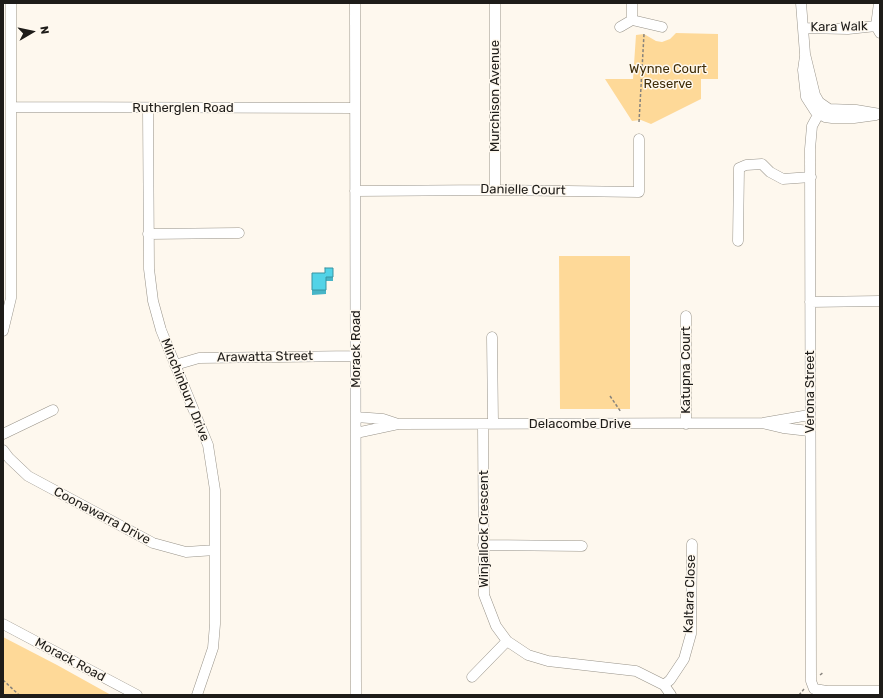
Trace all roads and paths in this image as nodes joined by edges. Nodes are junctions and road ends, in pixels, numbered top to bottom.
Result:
1 (11, 3) edge
2 (355, 3) edge
3 (495, 3) edge
4 (632, 3) edge
5 (801, 3) edge
6 (879, 3) edge
7 (632, 20) junction
8 (662, 27) dead end
9 (620, 28) dead end
10 (803, 28) junction
11 (878, 30) edge
12 (644, 34) dead end
13 (11, 107) junction
14 (148, 108) junction
15 (355, 108) junction
16 (820, 109) junction
17 (880, 114) edge
18 (639, 122) dead end
19 (639, 139) dead end
20 (811, 177) junction
21 (495, 190) junction
22 (355, 191) junction
23 (7, 209) edge
24 (239, 233) dead end
25 (148, 234) junction
26 (738, 241) dead end
27 (880, 301) edge
28 (810, 302) junction
29 (686, 316) dead end
30 (3, 331) edge
31 (492, 337) dead end
32 (356, 356) junction
33 (175, 365) junction
34 (610, 396) dead end
35 (53, 410) dead end
36 (621, 412) dead end
37 (810, 415) junction
38 (356, 417) junction
39 (763, 423) junction
40 (398, 424) junction
41 (488, 424) junction
42 (686, 424) junction
43 (809, 431) junction
44 (356, 433) junction
45 (3, 434) edge
46 (3, 450) edge
47 (692, 544) dead end
48 (483, 545) junction
49 (582, 546) dead end
50 (215, 550) junction
51 (3, 624) edge
52 (507, 641) junction
53 (472, 678) dead end
54 (3, 680) edge
55 (664, 685) junction
56 (880, 691) edge
57 (19, 695) edge
58 (137, 695) edge
59 (197, 695) edge
60 (356, 695) edge
61 (671, 695) edge

1 - 13 street
2 - 15 street, Morack Road
3 - 21 street, Murchison Avenue
4 - 7 street
5 - 10 street
6 - 11 street, Kara Walk
7 - 8 street
7 - 9 street
10 - 11 street, Kara Walk
10 - 16 street
12 - 18 path
13 - 14 street, Rutherglen Road
13 - 23 street
14 - 15 street, Rutherglen Road
14 - 25 street, Minchinbury Drive
15 - 22 street, Morack Road
16 - 17 street
16 - 20 street, Verona Street
19 - 21 street, Danielle Court
20 - 26 street
20 - 28 street, Verona Street
21 - 22 street, Danielle Court
22 - 32 street, Morack Road
23 - 30 street
24 - 25 street
25 - 33 street, Minchinbury Drive
27 - 28 street
28 - 37 street, Verona Street
29 - 42 street, Katupna Court
31 - 41 street, Winjallock Crescent
32 - 33 street, Arawatta Street
32 - 38 street, Morack Road
33 - 50 street, Minchinbury Drive
34 - 36 path
35 - 45 street
37 - 39 street, Delacombe Drive
37 - 43 street, Verona Street
38 - 40 street, Delacombe Drive
38 - 44 street, Morack Road
39 - 42 street, Delacombe Drive
39 - 43 street, Delacombe Drive
40 - 41 street, Delacombe Drive
40 - 44 street, Delacombe Drive
41 - 42 street, Delacombe Drive
41 - 48 street, Winjallock Crescent
43 - 56 street, Verona Street
44 - 60 street, Morack Road
46 - 50 street, Coonawarra Drive
47 - 55 street, Kaltara Close
48 - 49 street
48 - 52 street, Winjallock Crescent
50 - 59 street, Minchinbury Drive
51 - 58 street, Morack Road
52 - 53 street
52 - 55 street, Winjallock Crescent
54 - 57 path
55 - 61 street, Winjallock Crescent

